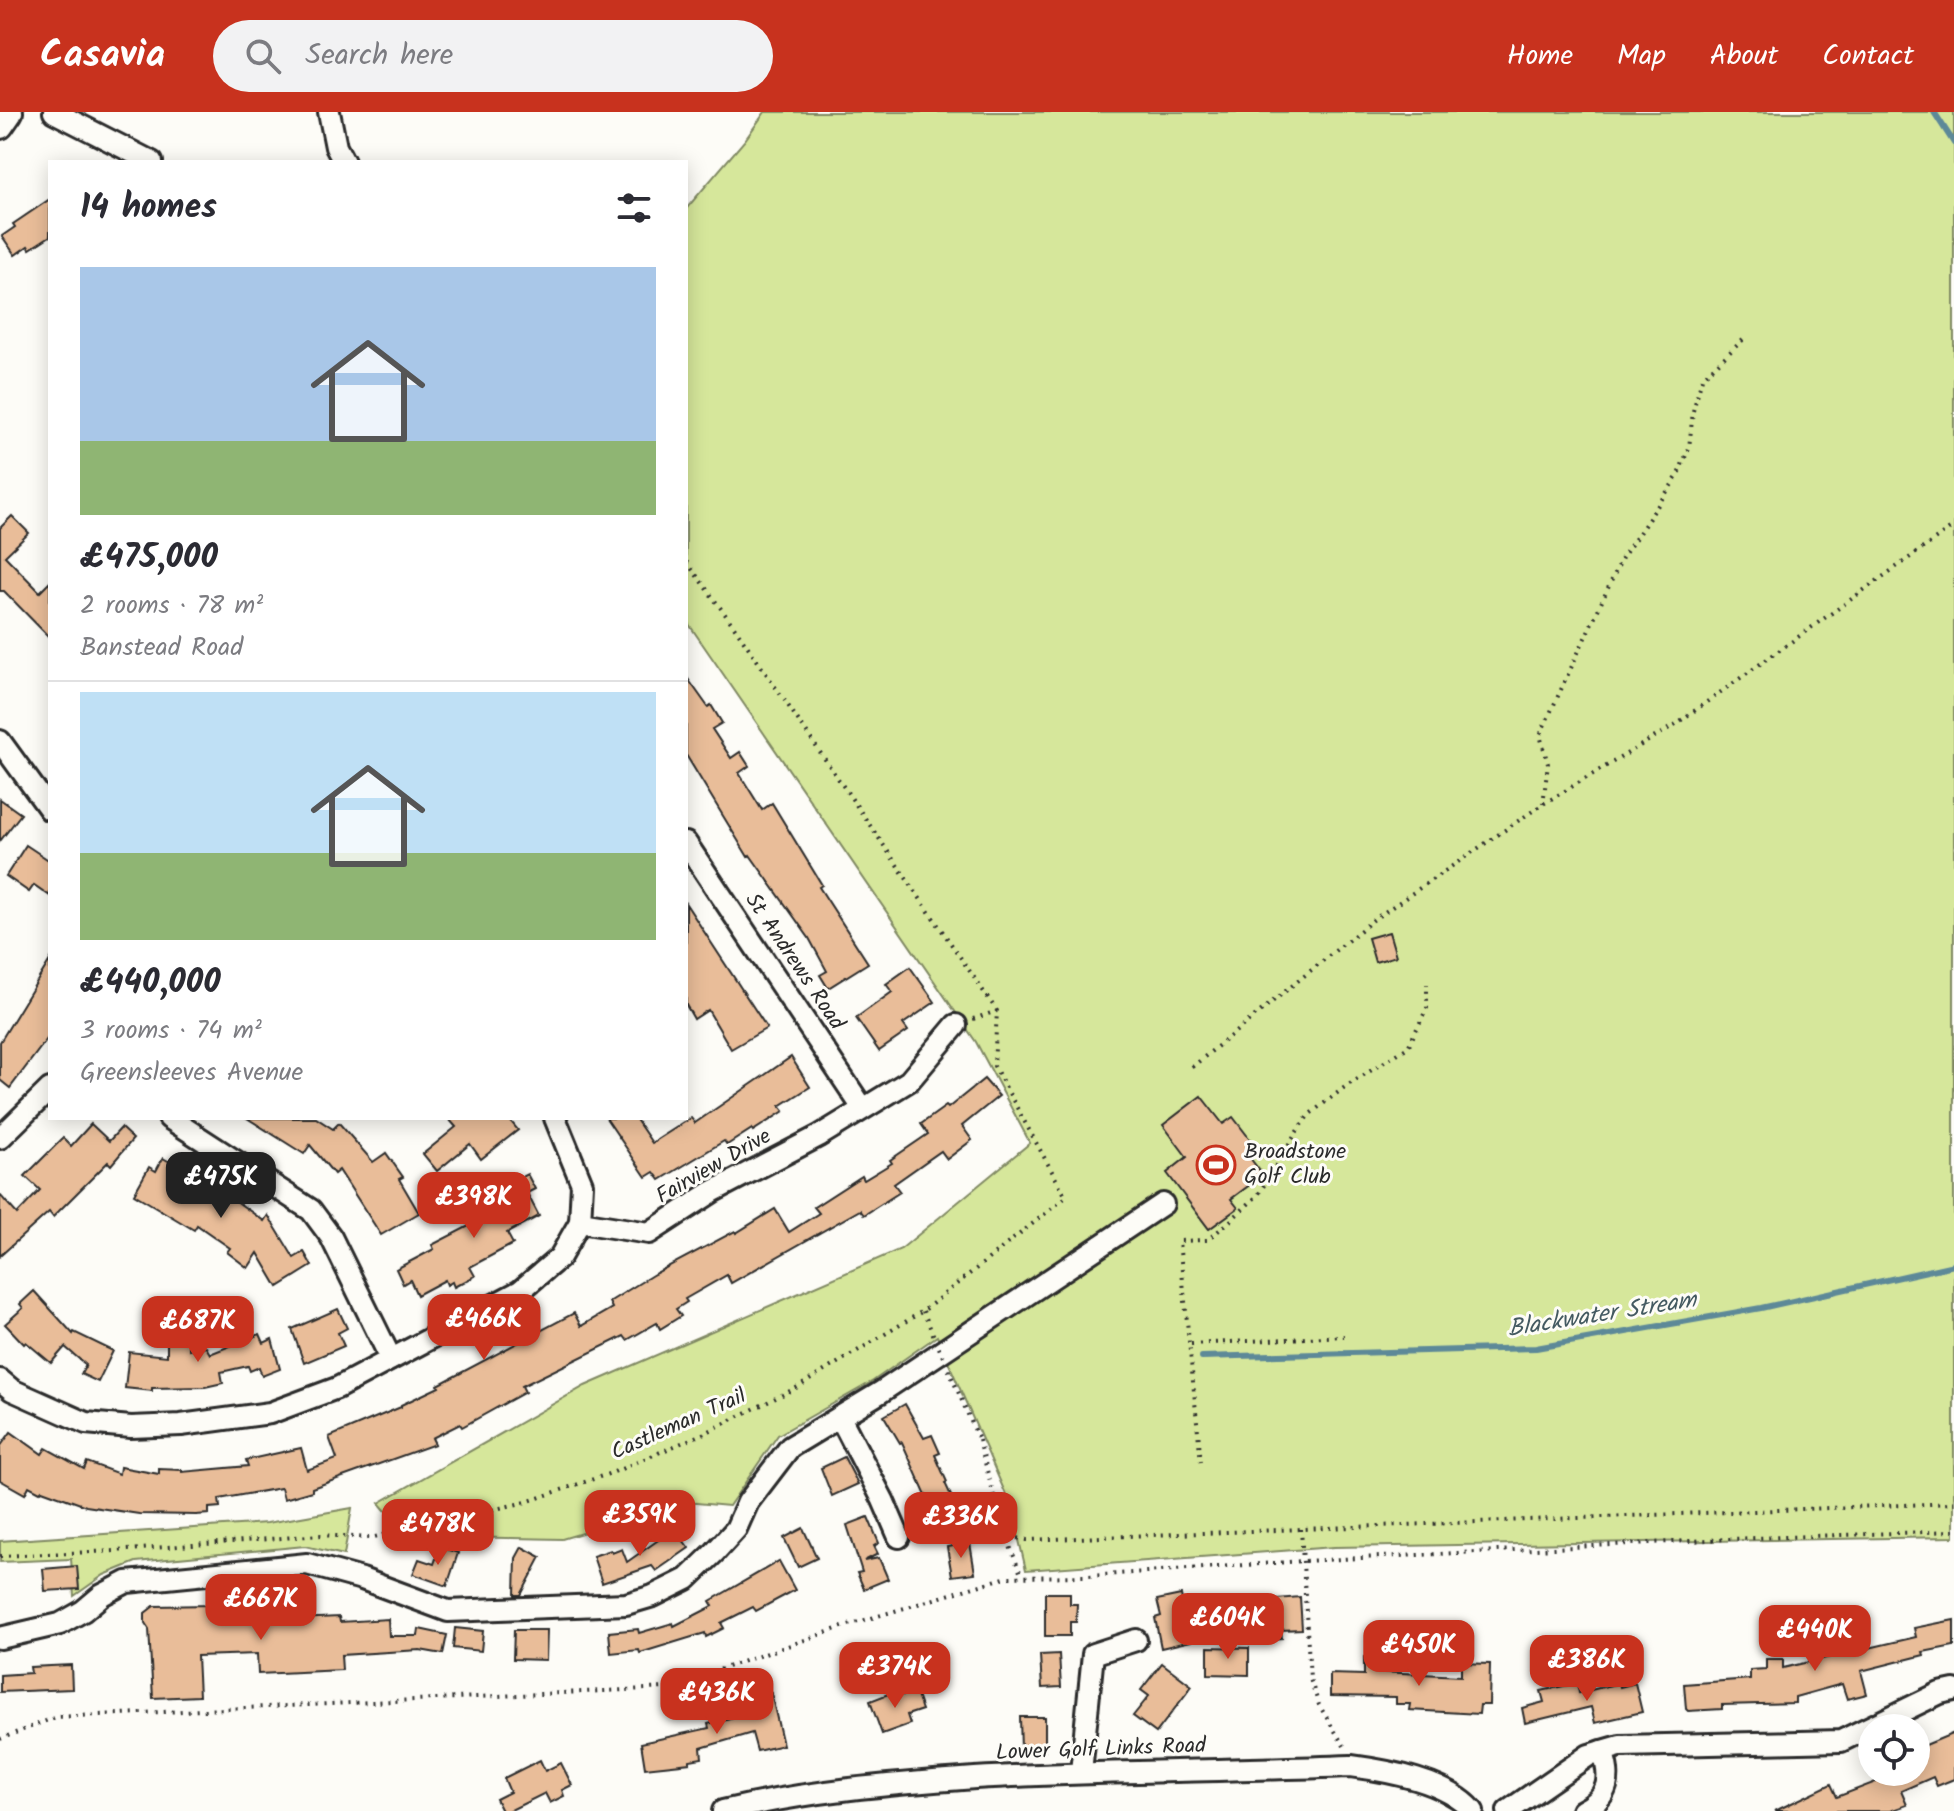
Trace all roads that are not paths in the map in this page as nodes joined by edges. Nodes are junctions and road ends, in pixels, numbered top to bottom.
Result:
1 (9, 112) edge
2 (54, 112) edge
3 (329, 112) edge
4 (0, 125) edge
5 (148, 160) edge
6 (343, 160) edge
7 (0, 741) edge
8 (48, 807) edge
9 (688, 846) edge
10 (956, 1025) dead end
11 (48, 1091) edge
12 (862, 1107) junction
13 (172, 1120) edge
14 (556, 1120) edge
15 (0, 1138) edge
16 (1163, 1204) dead end
17 (580, 1222) junction
18 (391, 1359) junction
19 (0, 1380) edge
20 (840, 1417) junction
21 (899, 1537) dead end
22 (0, 1638) edge
23 (1136, 1640) dead end
24 (1954, 1690) edge
25 (1602, 1751) junction
26 (1081, 1772) junction
27 (723, 1811) edge
28 (1473, 1811) edge
29 (1508, 1811) edge
30 (1582, 1811) edge

1 - 4 main road
2 - 5 street
3 - 6 street
7 - 8 street
9 - 12 street, St Andrews Road
10 - 12 street, Fairview Drive
11 - 15 street
12 - 17 street, Fairview Drive
13 - 18 street
14 - 17 street
16 - 20 street
17 - 18 street
18 - 19 street
20 - 21 street
20 - 22 street
23 - 26 street
24 - 25 street
25 - 29 street
25 - 30 street
26 - 27 street, Lower Golf Links Road
26 - 28 street, Lower Golf Links Road

